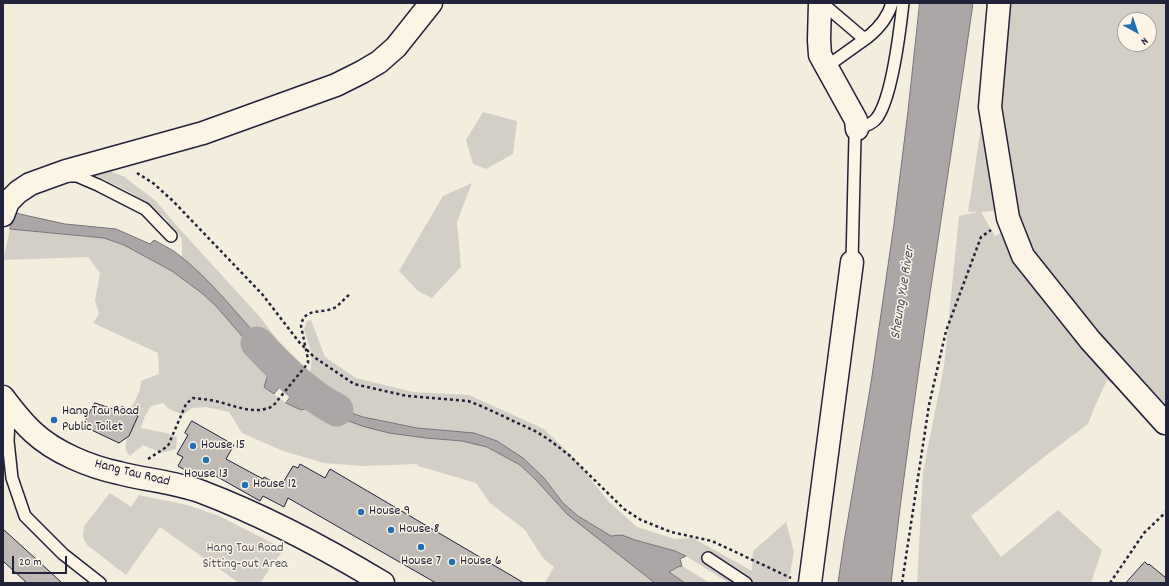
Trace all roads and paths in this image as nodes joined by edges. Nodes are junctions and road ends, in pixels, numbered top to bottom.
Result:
1 (431, 3) edge
2 (821, 3) edge
3 (892, 3) edge
4 (903, 3) edge
5 (999, 3) edge
6 (868, 37) junction
7 (826, 67) junction
8 (857, 129) junction
9 (136, 172) dead end
10 (52, 176) junction
11 (6, 209) edge
12 (1008, 218) junction
13 (171, 236) dead end
14 (852, 262) joint
15 (350, 294) dead end
16 (7, 412) edge
17 (1165, 423) dead end
18 (148, 460) dead end
19 (1166, 512) edge
20 (708, 558) dead end
21 (802, 581) edge
22 (100, 583) edge
23 (383, 583) edge
24 (746, 583) edge
25 (902, 583) edge
26 (1110, 583) edge

1 - 10 street
2 - 6 lane
2 - 7 street
3 - 6 lane
4 - 8 lane
5 - 12 street
6 - 7 lane
7 - 8 street
8 - 14 lane
9 - 21 path
10 - 11 street
10 - 13 lane
12 - 17 street
12 - 25 path
14 - 21 street
15 - 18 path
16 - 22 lane
16 - 23 street, Hang Tau Road
19 - 26 path
20 - 24 lane

